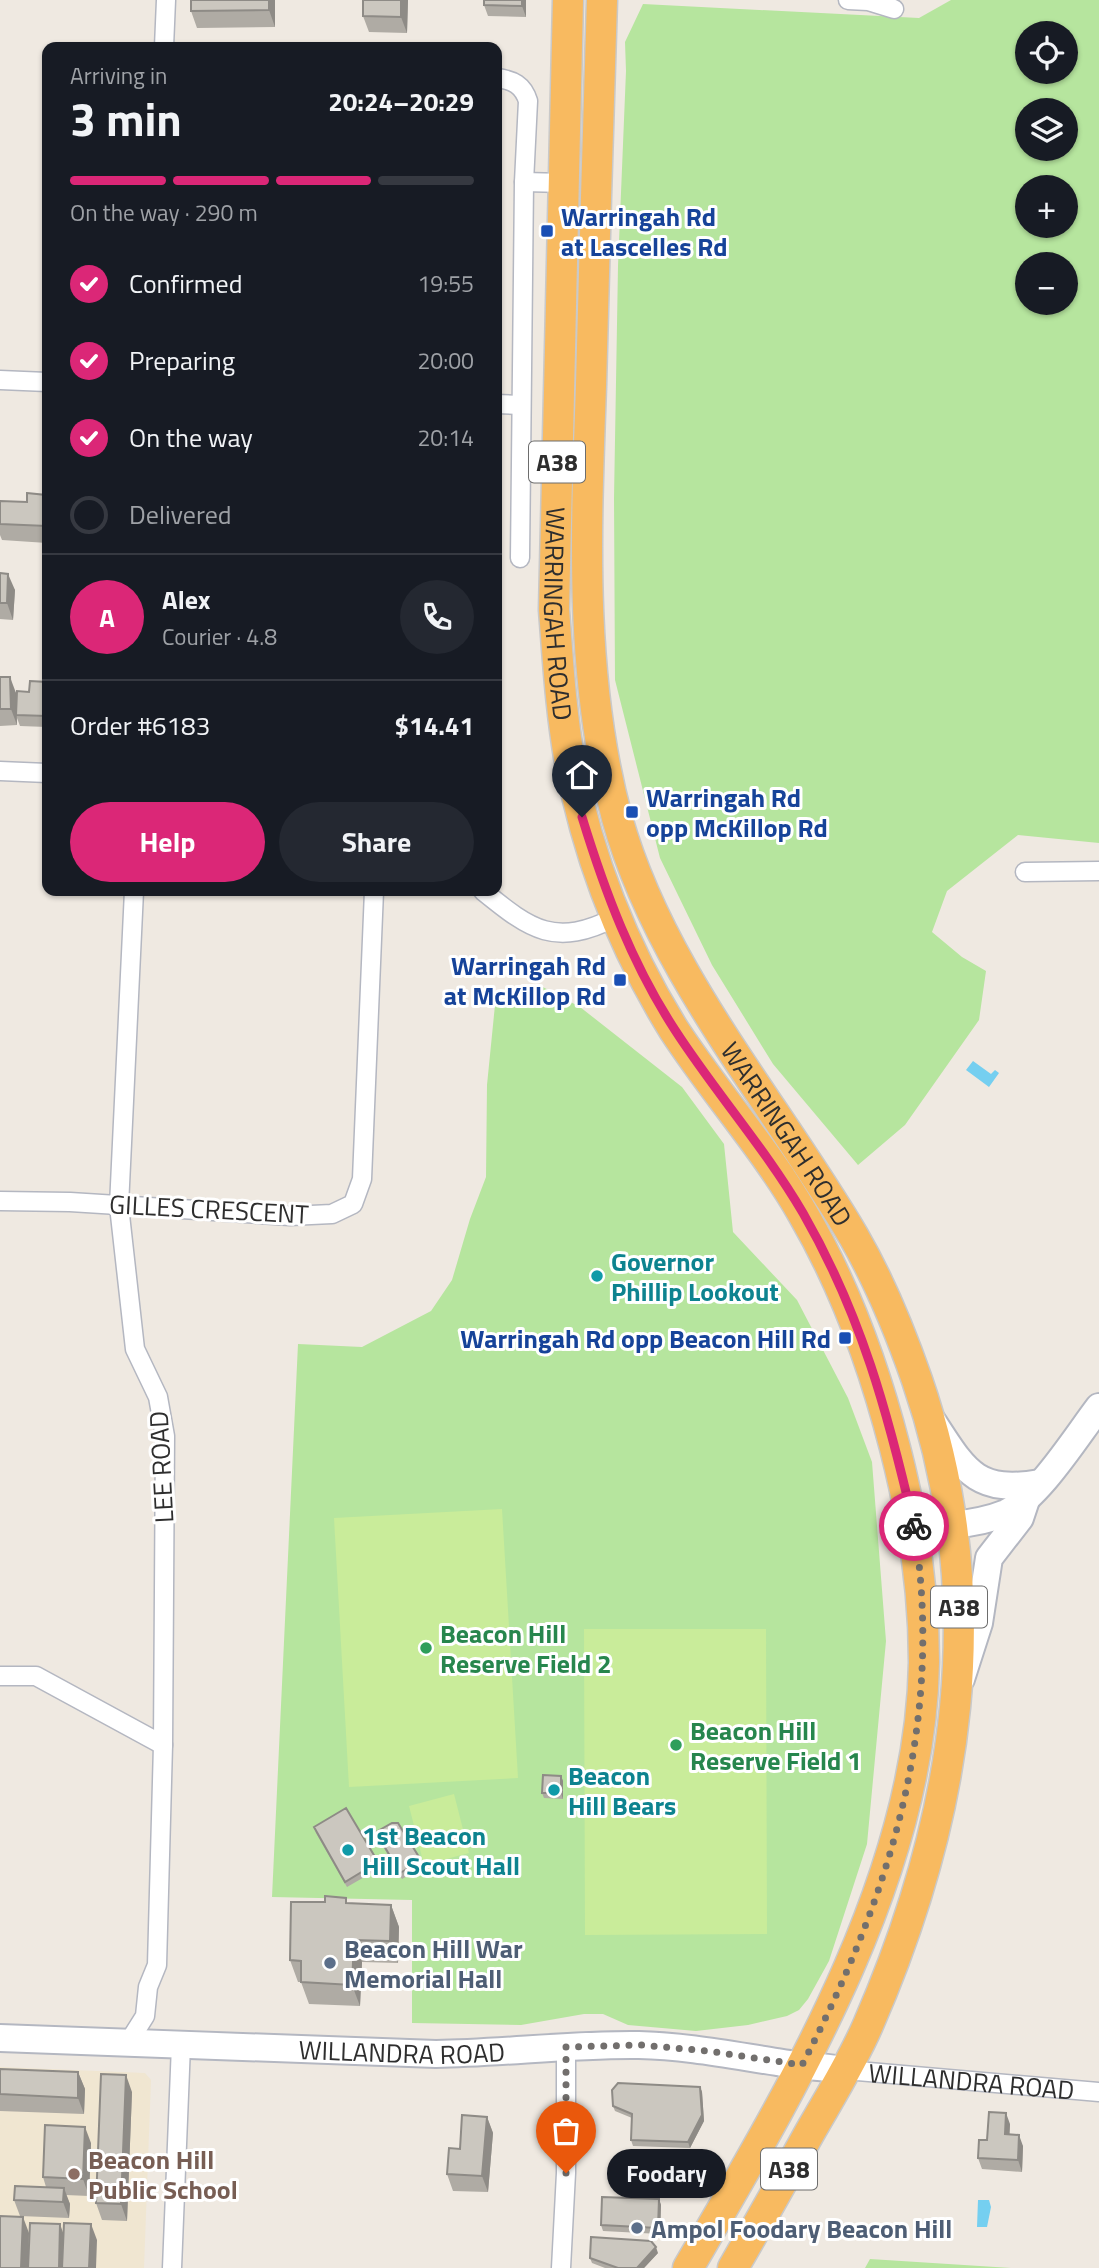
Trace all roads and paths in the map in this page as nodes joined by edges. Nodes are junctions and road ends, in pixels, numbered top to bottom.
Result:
1 (166, 0) edge
2 (568, 0) edge
3 (602, 0) edge
4 (848, 0) edge
5 (894, 9) dead end
6 (164, 42) edge
7 (502, 79) edge
8 (524, 182) junction
9 (564, 183) junction
10 (0, 380) edge
11 (42, 382) edge
12 (502, 404) edge
13 (521, 405) junction
14 (520, 558) dead end
15 (0, 771) edge
16 (42, 773) edge
17 (1099, 871) edge
18 (1025, 872) dead end
19 (134, 896) edge
20 (374, 896) edge
21 (489, 896) edge
22 (647, 901) junction
23 (616, 917) junction
24 (0, 1201) edge
25 (119, 1206) junction
26 (1099, 1407) edge
27 (930, 1417) junction
28 (1033, 1491) junction
29 (953, 1525) junction
30 (914, 1528) junction
31 (0, 1676) edge
32 (957, 1689) junction
33 (163, 1745) junction
34 (0, 2038) edge
35 (128, 2043) junction
36 (181, 2045) junction
37 (566, 2047) junction
38 (802, 2065) junction
39 (846, 2070) junction
40 (1099, 2080) edge
41 (1074, 2089) junction
42 (1099, 2092) edge
43 (173, 2268) edge
44 (561, 2268) edge
45 (688, 2268) edge
46 (733, 2268) edge

1 - 6 street
2 - 9 highway, WARRINGAH ROAD / A38
3 - 22 highway, WARRINGAH ROAD / A38
4 - 5 street
7 - 8 street, WARRINGAH ROAD
8 - 9 street
8 - 13 street, WARRINGAH ROAD
9 - 23 highway, WARRINGAH ROAD / A38
10 - 11 street
12 - 13 street
13 - 14 street, WARRINGAH ROAD
15 - 16 street
17 - 18 street
19 - 25 street, LEE ROAD
20 - 25 street, GILLES CRESCENT
21 - 23 street
22 - 23 highway
22 - 27 highway, WARRINGAH ROAD / A38
23 - 30 highway, WARRINGAH ROAD / A38
24 - 25 street, GILLES CRESCENT
25 - 33 street, LEE ROAD
26 - 28 main road
27 - 28 main road
27 - 29 highway, WARRINGAH ROAD / A38
28 - 29 main road
28 - 32 main road, WARRINGAH ROAD
29 - 30 highway
29 - 32 highway, WARRINGAH ROAD / A38
30 - 38 highway, WARRINGAH ROAD / A38
31 - 33 street
32 - 39 highway, WARRINGAH ROAD / A38
33 - 35 street, LEE ROAD
34 - 35 main road, WILLANDRA ROAD
35 - 36 main road, WILLANDRA ROAD
36 - 37 main road, WILLANDRA ROAD
36 - 43 street
37 - 38 main road, WILLANDRA ROAD
37 - 44 street
38 - 39 main road, WILLANDRA ROAD
38 - 45 highway, WARRINGAH ROAD / A38
39 - 41 street, WILLANDRA ROAD
39 - 46 highway, WARRINGAH ROAD / A38
40 - 41 street
41 - 42 street, WILLANDRA ROAD

